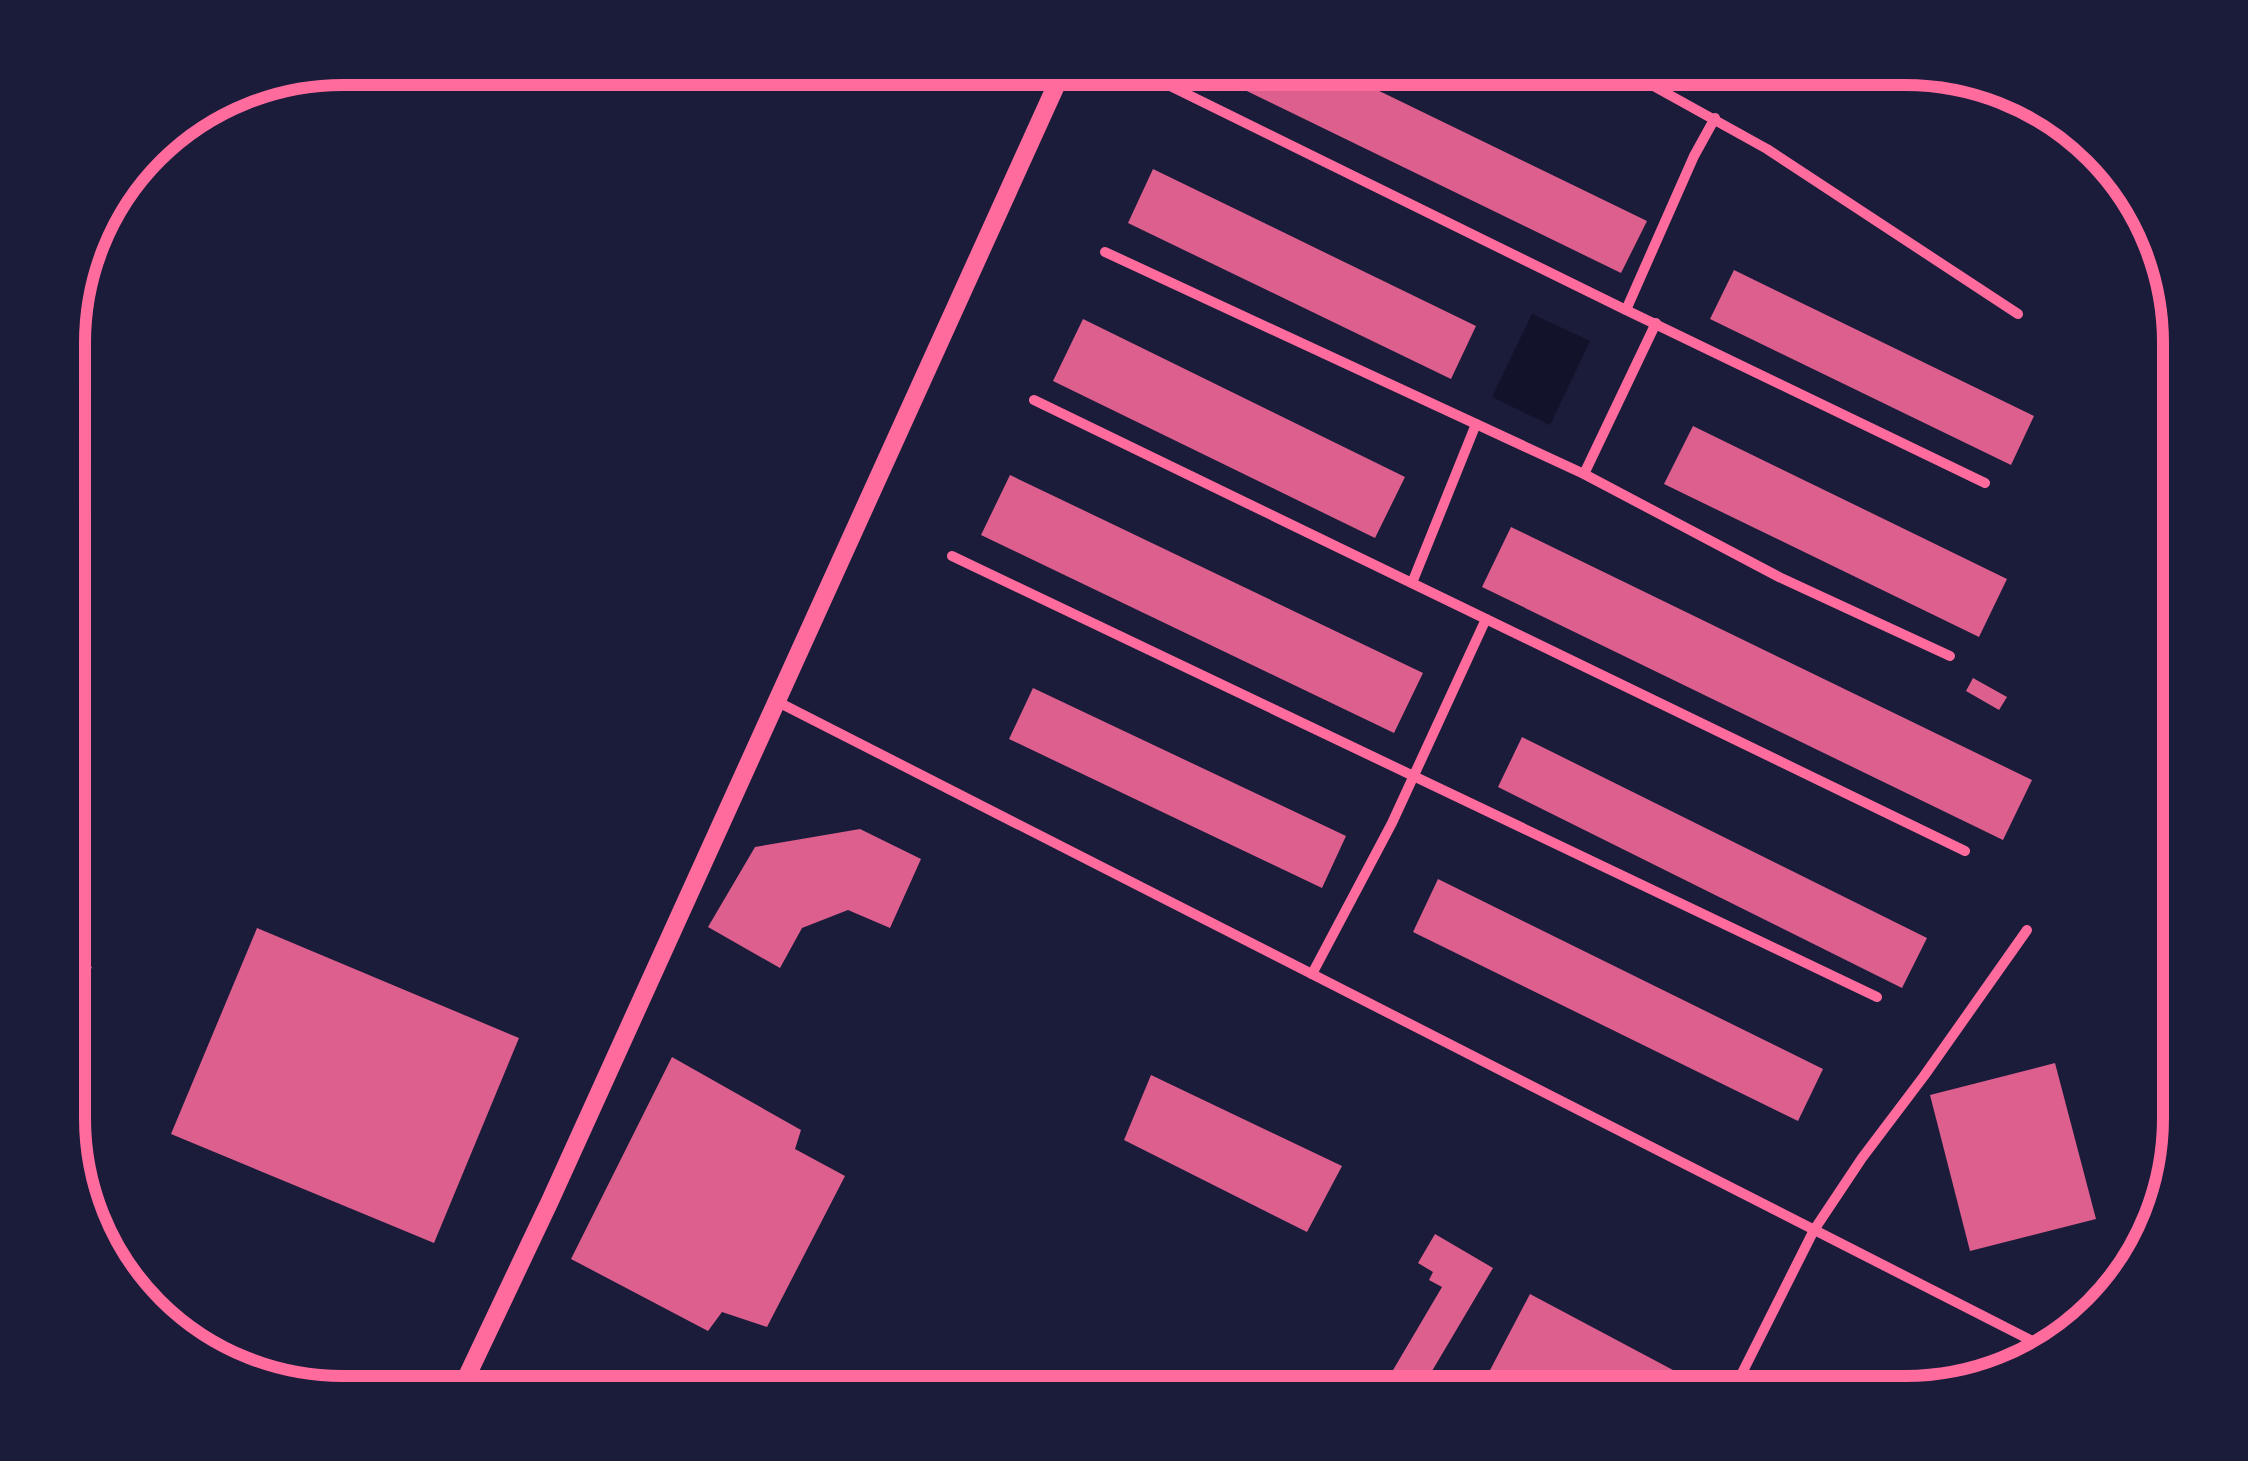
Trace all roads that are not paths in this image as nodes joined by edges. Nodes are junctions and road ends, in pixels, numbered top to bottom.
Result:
1 (1169, 85) edge
2 (1653, 85) edge
3 (1056, 86) edge
4 (1715, 118) junction
5 (1105, 252) dead end
6 (1626, 310) junction
7 (2018, 314) dead end
8 (1656, 323) junction
9 (1034, 400) dead end
10 (1476, 424) junction
11 (1584, 474) junction
12 (1985, 482) dead end
13 (952, 556) dead end
14 (1412, 583) junction
15 (1486, 620) junction
16 (1950, 656) dead end
17 (776, 701) junction
18 (1413, 776) junction
19 (1965, 851) dead end
20 (2027, 930) dead end
21 (1312, 974) junction
22 (1877, 997) dead end
23 (1814, 1230) junction
24 (2033, 1341) edge
25 (1741, 1375) edge
26 (468, 1376) edge

1 - 6 street
2 - 4 street
3 - 17 street
4 - 6 street
4 - 7 street
5 - 10 street
6 - 8 street
8 - 11 street
8 - 12 street
9 - 14 street
10 - 11 street
10 - 14 street
11 - 16 street
13 - 18 street
14 - 15 street
15 - 18 street
15 - 19 street
17 - 21 street
17 - 26 street
18 - 21 street
18 - 22 street
20 - 23 street
21 - 23 street
23 - 24 street
23 - 25 street

